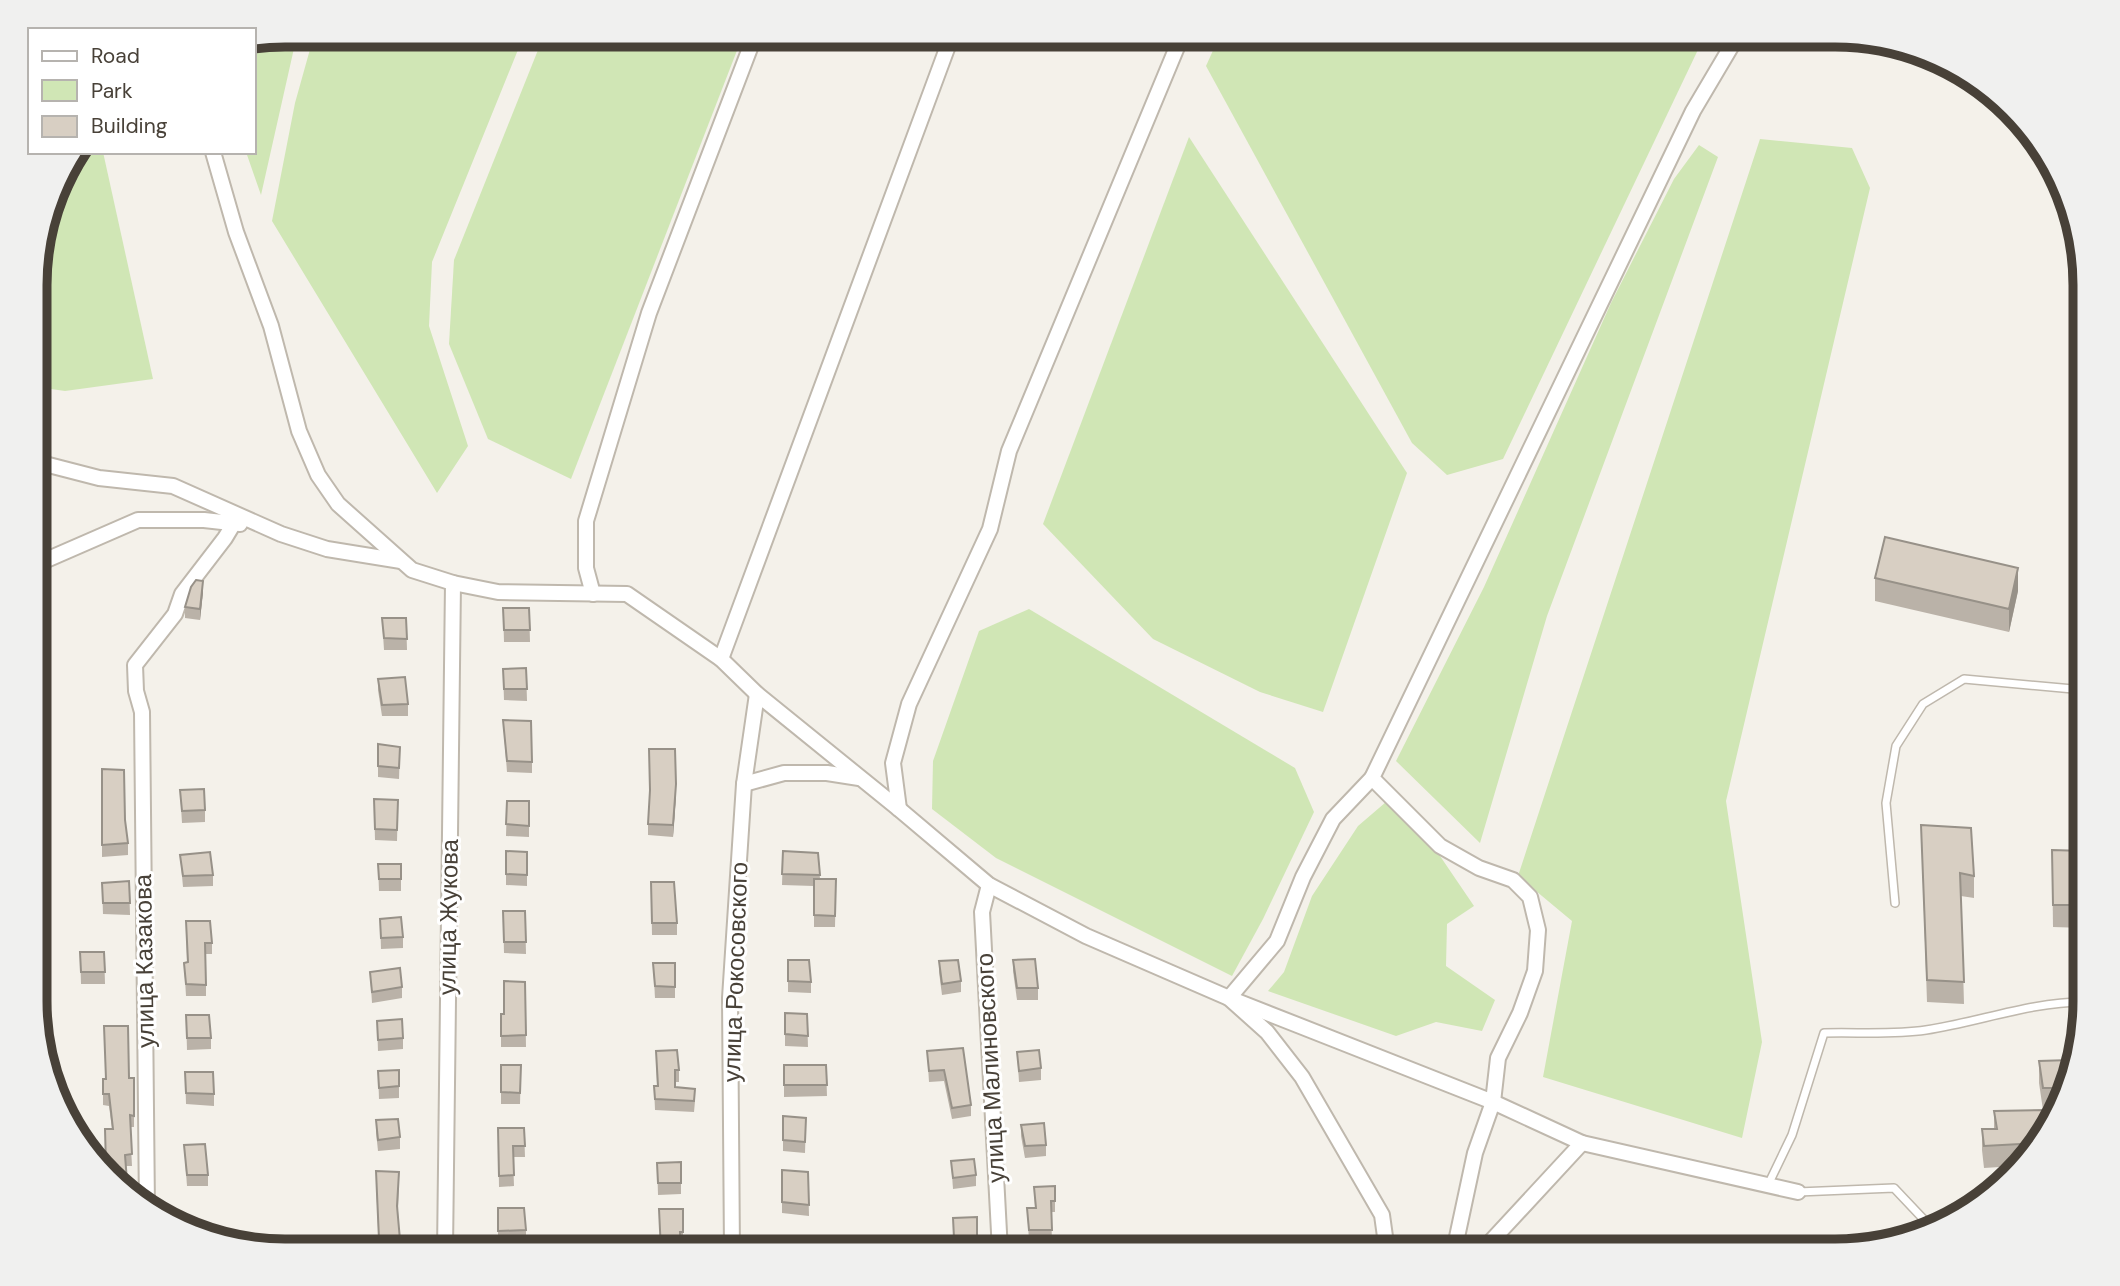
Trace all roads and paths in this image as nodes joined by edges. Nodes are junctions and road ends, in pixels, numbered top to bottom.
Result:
1 (750, 47) edge
2 (948, 47) edge
3 (1177, 47) edge
4 (1731, 47) edge
5 (214, 154) edge
6 (47, 465) edge
7 (234, 523) junction
8 (264, 526) junction
9 (47, 560) edge
10 (402, 561) junction
11 (453, 583) junction
12 (593, 594) junction
13 (721, 659) junction
14 (2072, 689) edge
15 (757, 694) junction
16 (862, 778) junction
17 (1372, 778) junction
18 (744, 784) junction
19 (899, 809) junction
20 (989, 885) junction
21 (1895, 903) dead end
22 (1230, 998) junction
23 (2072, 1002) edge
24 (1493, 1102) junction
25 (1582, 1143) junction
26 (1768, 1185) junction
27 (1798, 1192) joint
28 (147, 1194) edge
29 (1925, 1220) edge
30 (1385, 1238) edge
31 (1457, 1238) edge
32 (1494, 1238) edge
33 (445, 1239) edge
34 (732, 1239) edge
35 (999, 1239) edge

1 - 12 street
2 - 13 street
3 - 19 street
4 - 17 street
5 - 10 street
6 - 8 street
7 - 8 street
7 - 9 street
7 - 28 street, улица Казакова
8 - 10 street
10 - 11 street
11 - 12 street
11 - 33 street, улица Жукова
12 - 13 street
13 - 15 street
14 - 21 lane
15 - 16 street
15 - 18 street, улица Рокосовского
16 - 18 street
16 - 19 street
17 - 22 street
17 - 24 street
18 - 34 street, улица Рокосовского
19 - 20 street
20 - 22 street
20 - 35 street, улица Малиновского
22 - 24 street
22 - 30 street
23 - 26 lane
24 - 25 street
24 - 31 street
25 - 26 street
25 - 32 street
26 - 27 street
27 - 29 lane

